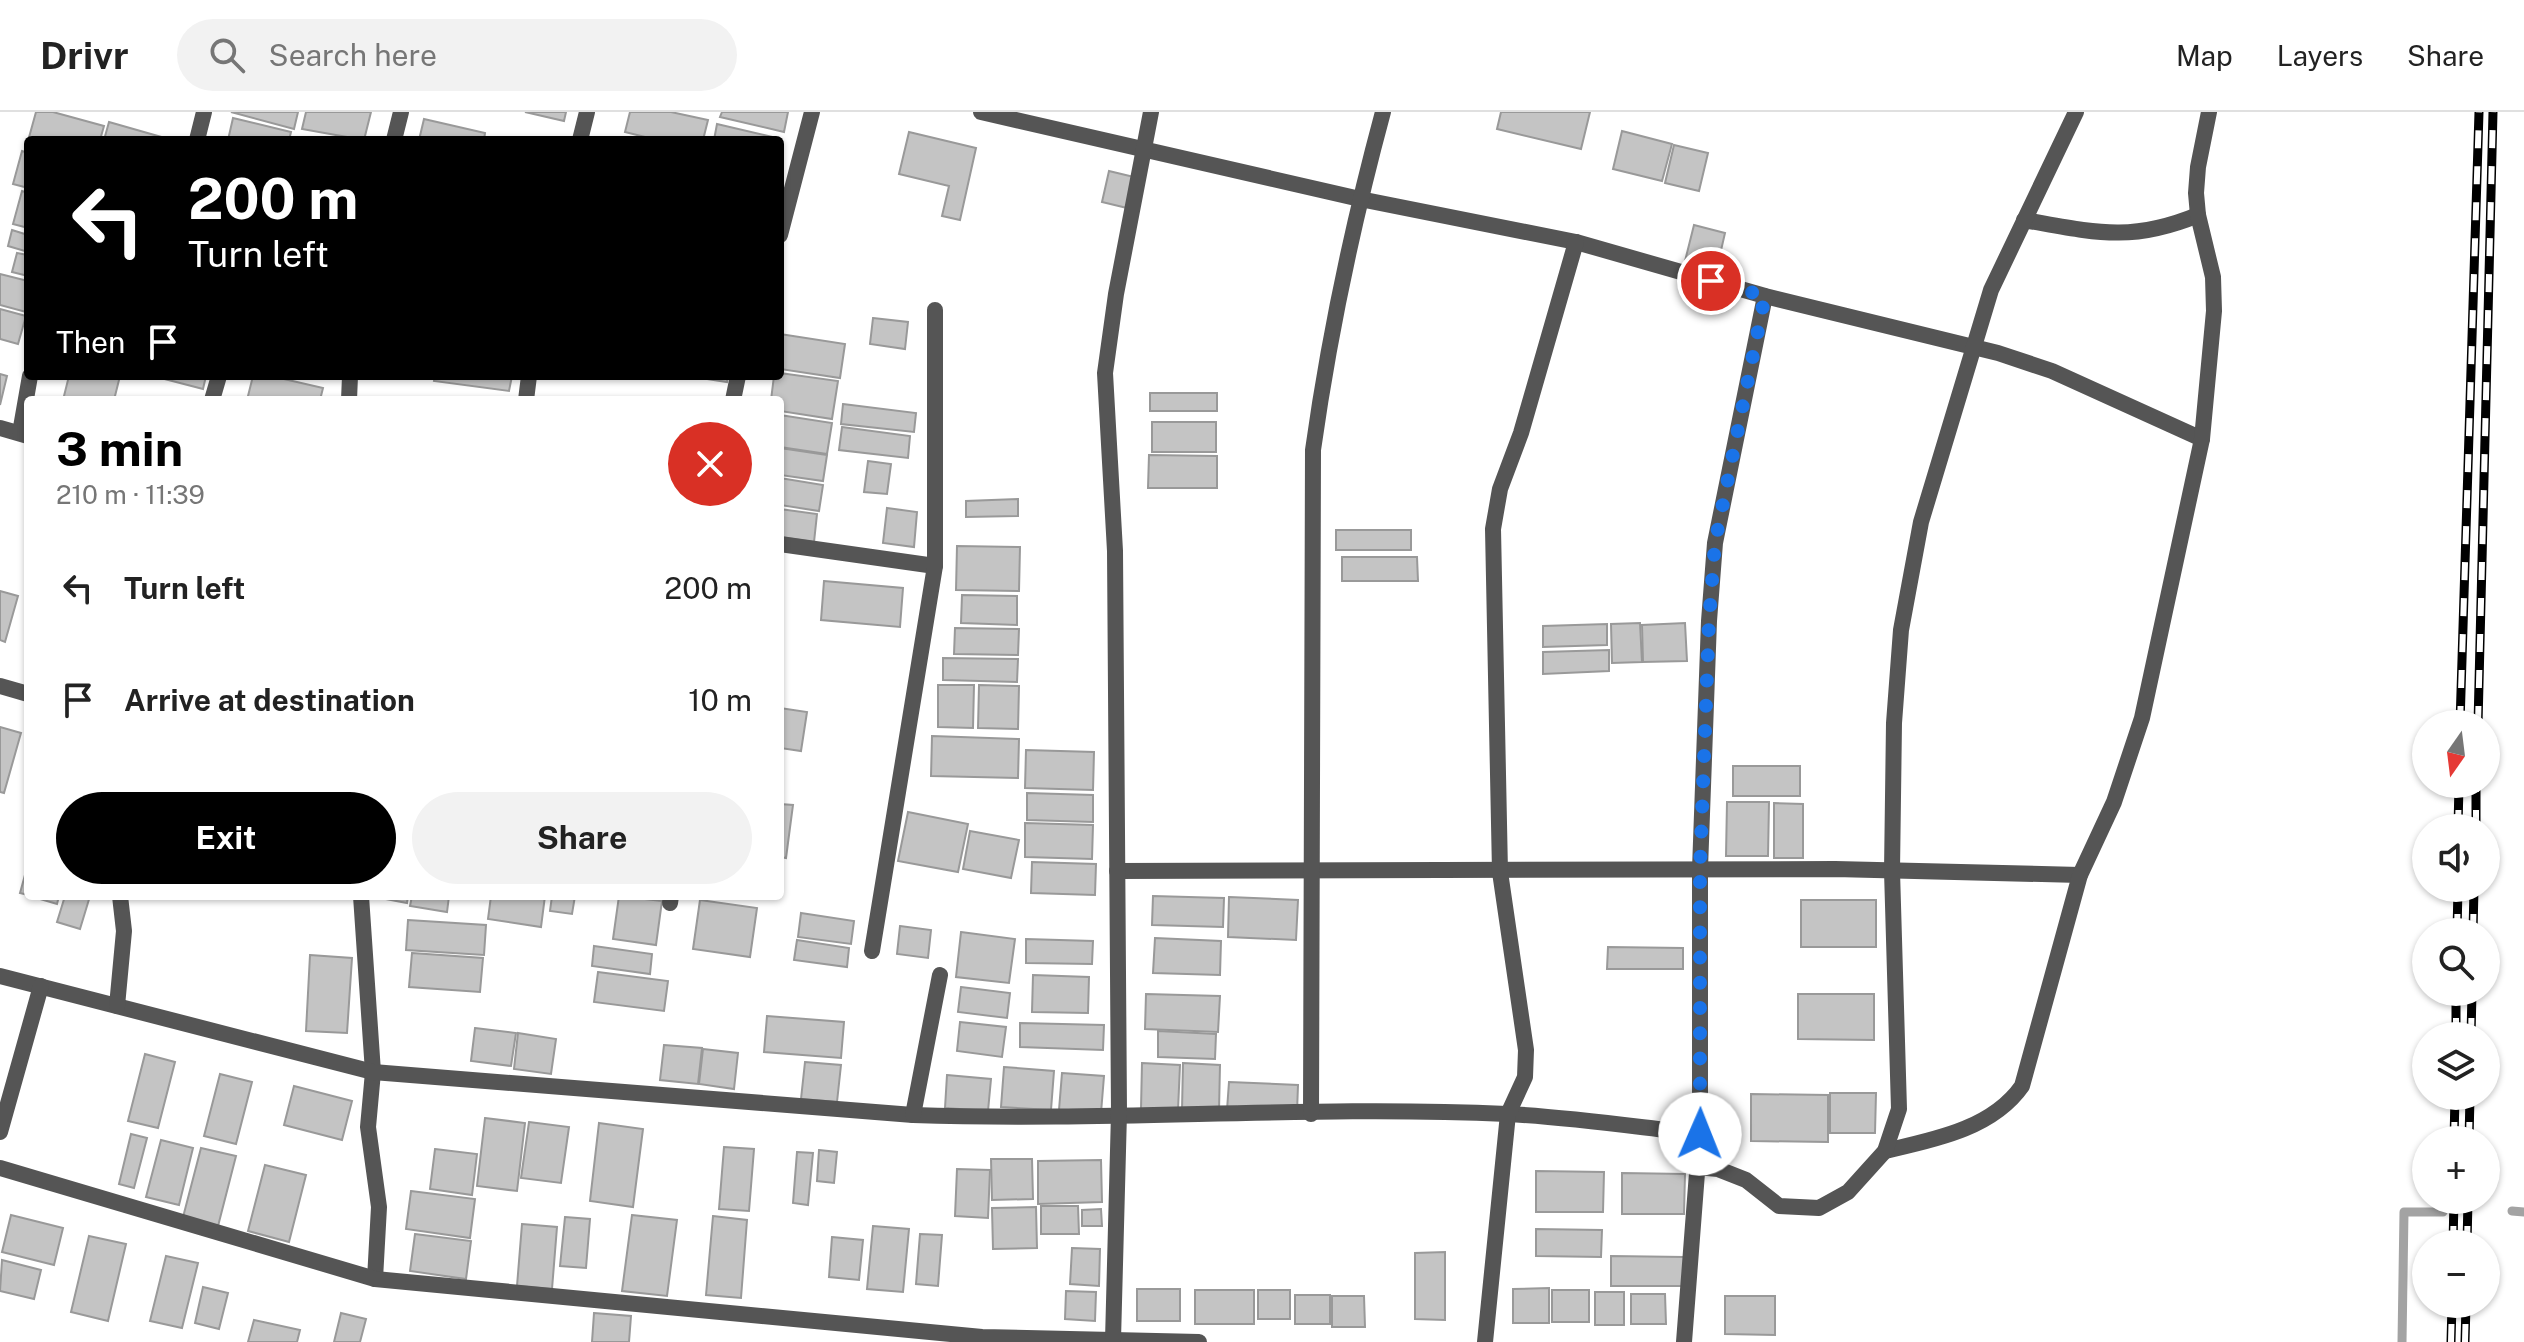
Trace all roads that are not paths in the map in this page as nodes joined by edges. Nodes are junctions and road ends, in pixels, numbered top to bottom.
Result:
1 (204, 112) edge
2 (401, 112) edge
3 (587, 112) edge
4 (812, 112) edge
5 (981, 112) edge
6 (1151, 112) edge
7 (1383, 112) edge
8 (2076, 112) edge
9 (2209, 112) edge
10 (198, 136) edge
11 (395, 136) edge
12 (581, 136) edge
13 (1146, 147) junction
14 (1360, 199) junction
15 (2198, 215) junction
16 (784, 220) edge
17 (2024, 220) junction
18 (1576, 242) junction
19 (1765, 296) junction
20 (935, 310) dead end
21 (1973, 347) junction
22 (0, 428) edge
23 (24, 435) edge
24 (2202, 439) junction
25 (784, 545) edge
26 (935, 566) junction
27 (0, 686) edge
28 (24, 693) edge
29 (1700, 869) junction
30 (1314, 870) junction
31 (1117, 871) junction
32 (1892, 871) junction
33 (1500, 872) junction
34 (2080, 875) junction
35 (120, 900) edge
36 (361, 900) edge
37 (872, 951) dead end
38 (940, 975) dead end
39 (0, 976) edge
40 (41, 986) junction
41 (117, 1006) junction
42 (373, 1072) junction
43 (1119, 1113) junction
44 (1311, 1114) junction
45 (1508, 1114) junction
46 (913, 1115) junction
47 (0, 1132) edge
48 (1700, 1134) junction
49 (1885, 1151) junction
50 (1697, 1167) junction
51 (0, 1168) edge
52 (375, 1279) junction
53 (1113, 1340) junction
54 (1092, 1341) edge
55 (1199, 1342) edge
56 (1485, 1342) edge
57 (1684, 1342) edge

1 - 10 street
2 - 11 street
3 - 12 street
4 - 16 street
5 - 13 street
6 - 13 street
7 - 14 street
8 - 17 street
9 - 15 street
13 - 14 street
13 - 31 street
14 - 18 street
14 - 30 street
15 - 17 street
15 - 24 street
17 - 21 street
18 - 19 street
18 - 33 street
19 - 21 street
19 - 29 street
20 - 26 street
21 - 24 street
21 - 32 street
22 - 23 street
24 - 34 street
25 - 26 street
26 - 37 street
27 - 28 street
29 - 32 street
29 - 33 street
29 - 48 street
30 - 31 street
30 - 33 street
30 - 44 street
31 - 43 street
32 - 34 street
32 - 49 street
33 - 45 street
34 - 49 street
35 - 41 street
36 - 42 street
38 - 46 street
39 - 40 street
40 - 41 street
40 - 47 street
41 - 42 street
42 - 46 street
42 - 52 street
43 - 44 street
43 - 46 street
43 - 53 street
44 - 45 street
45 - 48 street
45 - 56 street
48 - 50 street
49 - 50 street
50 - 57 street
51 - 52 street
52 - 54 street
53 - 54 street
53 - 55 street

